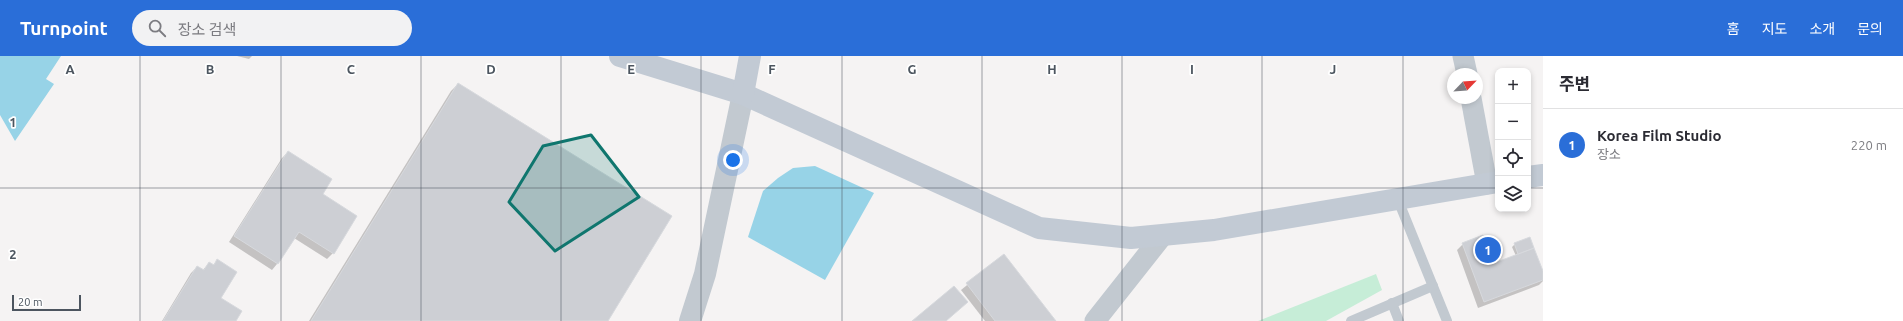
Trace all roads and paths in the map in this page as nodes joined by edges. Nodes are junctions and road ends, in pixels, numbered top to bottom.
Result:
1 (620, 56) edge
2 (750, 56) edge
3 (1463, 56) edge
4 (1466, 68) edge
5 (743, 94) junction
6 (1472, 104) edge
7 (1543, 175) edge
8 (1531, 177) edge
9 (1492, 183) edge
10 (1398, 200) junction
11 (1163, 235) junction
12 (1433, 286) junction
13 (1392, 303) junction
14 (690, 321) edge
15 (1095, 321) edge
16 (1351, 321) edge
17 (1399, 321) edge
18 (1447, 321) edge

1 - 5 main road
2 - 5 main road
3 - 4 street
5 - 11 main road
5 - 14 street
6 - 9 street
7 - 8 main road
9 - 10 main road
10 - 11 main road
10 - 12 lane
11 - 15 street
12 - 13 lane
12 - 18 lane
13 - 16 lane
13 - 17 lane

